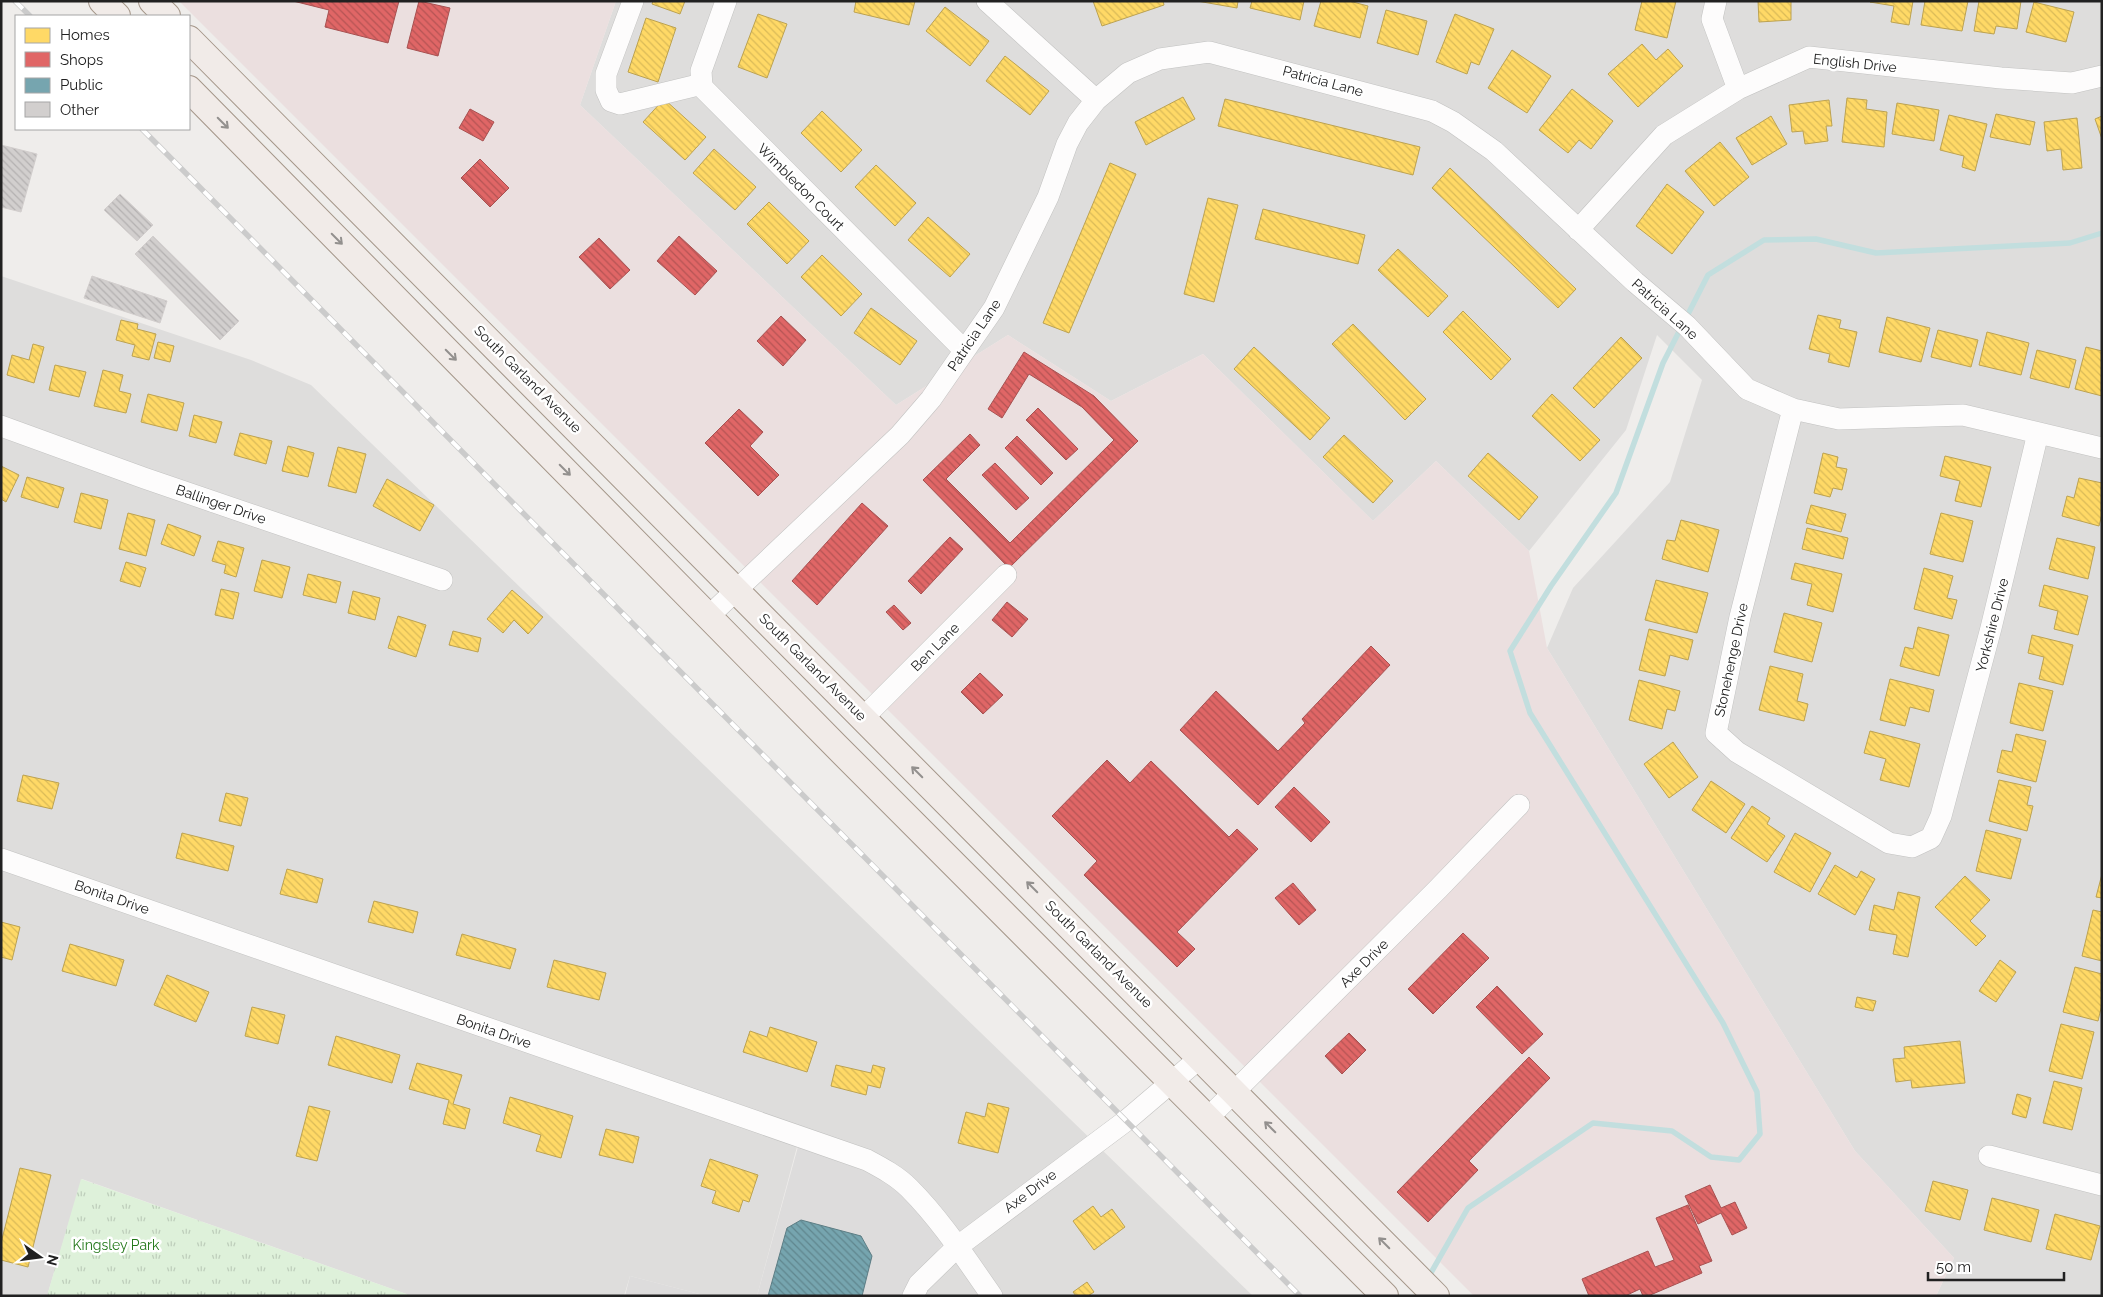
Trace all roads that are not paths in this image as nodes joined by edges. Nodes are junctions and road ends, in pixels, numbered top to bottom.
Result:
1 (102, 1) edge
2 (152, 1) edge
3 (633, 1) edge
4 (726, 1) edge
5 (987, 1) edge
6 (1716, 1) edge
7 (116, 15) edge
8 (166, 15) edge
9 (190, 39) edge
10 (2102, 76) edge
11 (702, 84) junction
12 (1738, 89) junction
13 (190, 90) edge
14 (1096, 100) junction
15 (1578, 230) junction
16 (964, 350) junction
17 (1793, 409) junction
18 (1, 426) edge
19 (2038, 433) junction
20 (2102, 448) edge
21 (1006, 575) dead end
22 (442, 580) dead end
23 (736, 590) junction
24 (709, 616) junction
25 (864, 718) junction
26 (1519, 806) dead end
27 (1941, 816) joint
28 (1, 859) edge
29 (1202, 1057) junction
30 (1172, 1082) junction
31 (1234, 1092) junction
32 (1208, 1118) junction
33 (1989, 1156) dead end
34 (2101, 1183) edge
35 (957, 1247) junction
36 (1429, 1288) edge
37 (912, 1296) edge
38 (992, 1296) edge
39 (1385, 1296) edge

1 - 7 main road
2 - 8 main road
3 - 11 street
4 - 11 street
5 - 14 street
6 - 12 street
9 - 23 main road, South Garland Avenue
10 - 12 street, English Drive
11 - 16 street, Wimbledon Court
12 - 15 street, English Drive
13 -> 24 main road
14 - 15 street, Patricia Lane
14 - 16 street, Patricia Lane
15 - 17 street, Patricia Lane
16 - 23 street, Patricia Lane
17 - 19 street, Patricia Lane
17 - 27 street, Stonehenge Drive
18 - 22 street, Ballinger Drive
19 - 20 street, Patricia Lane
19 - 27 street, Yorkshire Drive
21 - 25 street, Ben Lane
23 - 24 street, Patricia Lane
23 - 25 main road, South Garland Avenue
24 - 30 main road
29 -> 25 main road, South Garland Avenue
26 - 31 street, Axe Drive
28 - 35 street, Bonita Drive
29 - 30 street, Axe Drive
29 - 31 main road, South Garland Avenue
30 - 32 main road
30 - 35 street, Axe Drive
31 - 32 street, Axe Drive
36 -> 31 main road, South Garland Avenue
32 - 39 main road
33 - 34 street
35 - 37 street, Axe Drive
35 - 38 street, Bonita Drive

